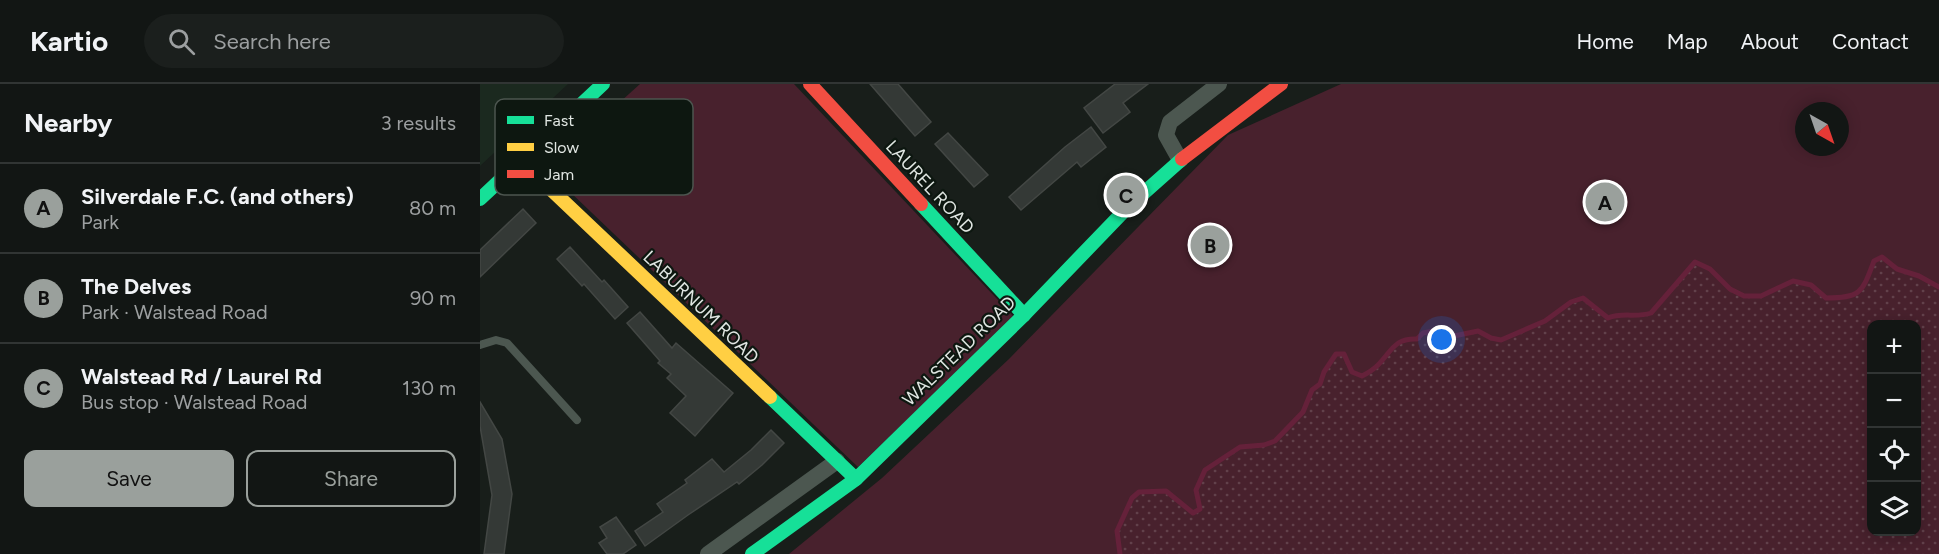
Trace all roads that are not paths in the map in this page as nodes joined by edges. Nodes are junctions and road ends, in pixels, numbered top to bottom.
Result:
1 (603, 84) edge
2 (810, 84) edge
3 (1219, 84) edge
4 (1281, 84) edge
5 (587, 99) edge
6 (1180, 160) junction
7 (495, 185) edge
8 (557, 195) edge
9 (480, 199) edge
10 (1024, 315) junction
11 (480, 345) edge
12 (577, 420) dead end
13 (837, 461) junction
14 (856, 478) junction
15 (708, 554) edge
16 (752, 554) edge

1 - 5 street
2 - 10 street, LAUREL ROAD
3 - 6 street
4 - 6 street, WALSTEAD ROAD
6 - 10 street, WALSTEAD ROAD
7 - 9 street
8 - 13 street, LABURNUM ROAD
10 - 14 street, WALSTEAD ROAD
11 - 12 lane
13 - 14 street, LABURNUM ROAD
13 - 15 street
14 - 16 street, WALSTEAD ROAD

